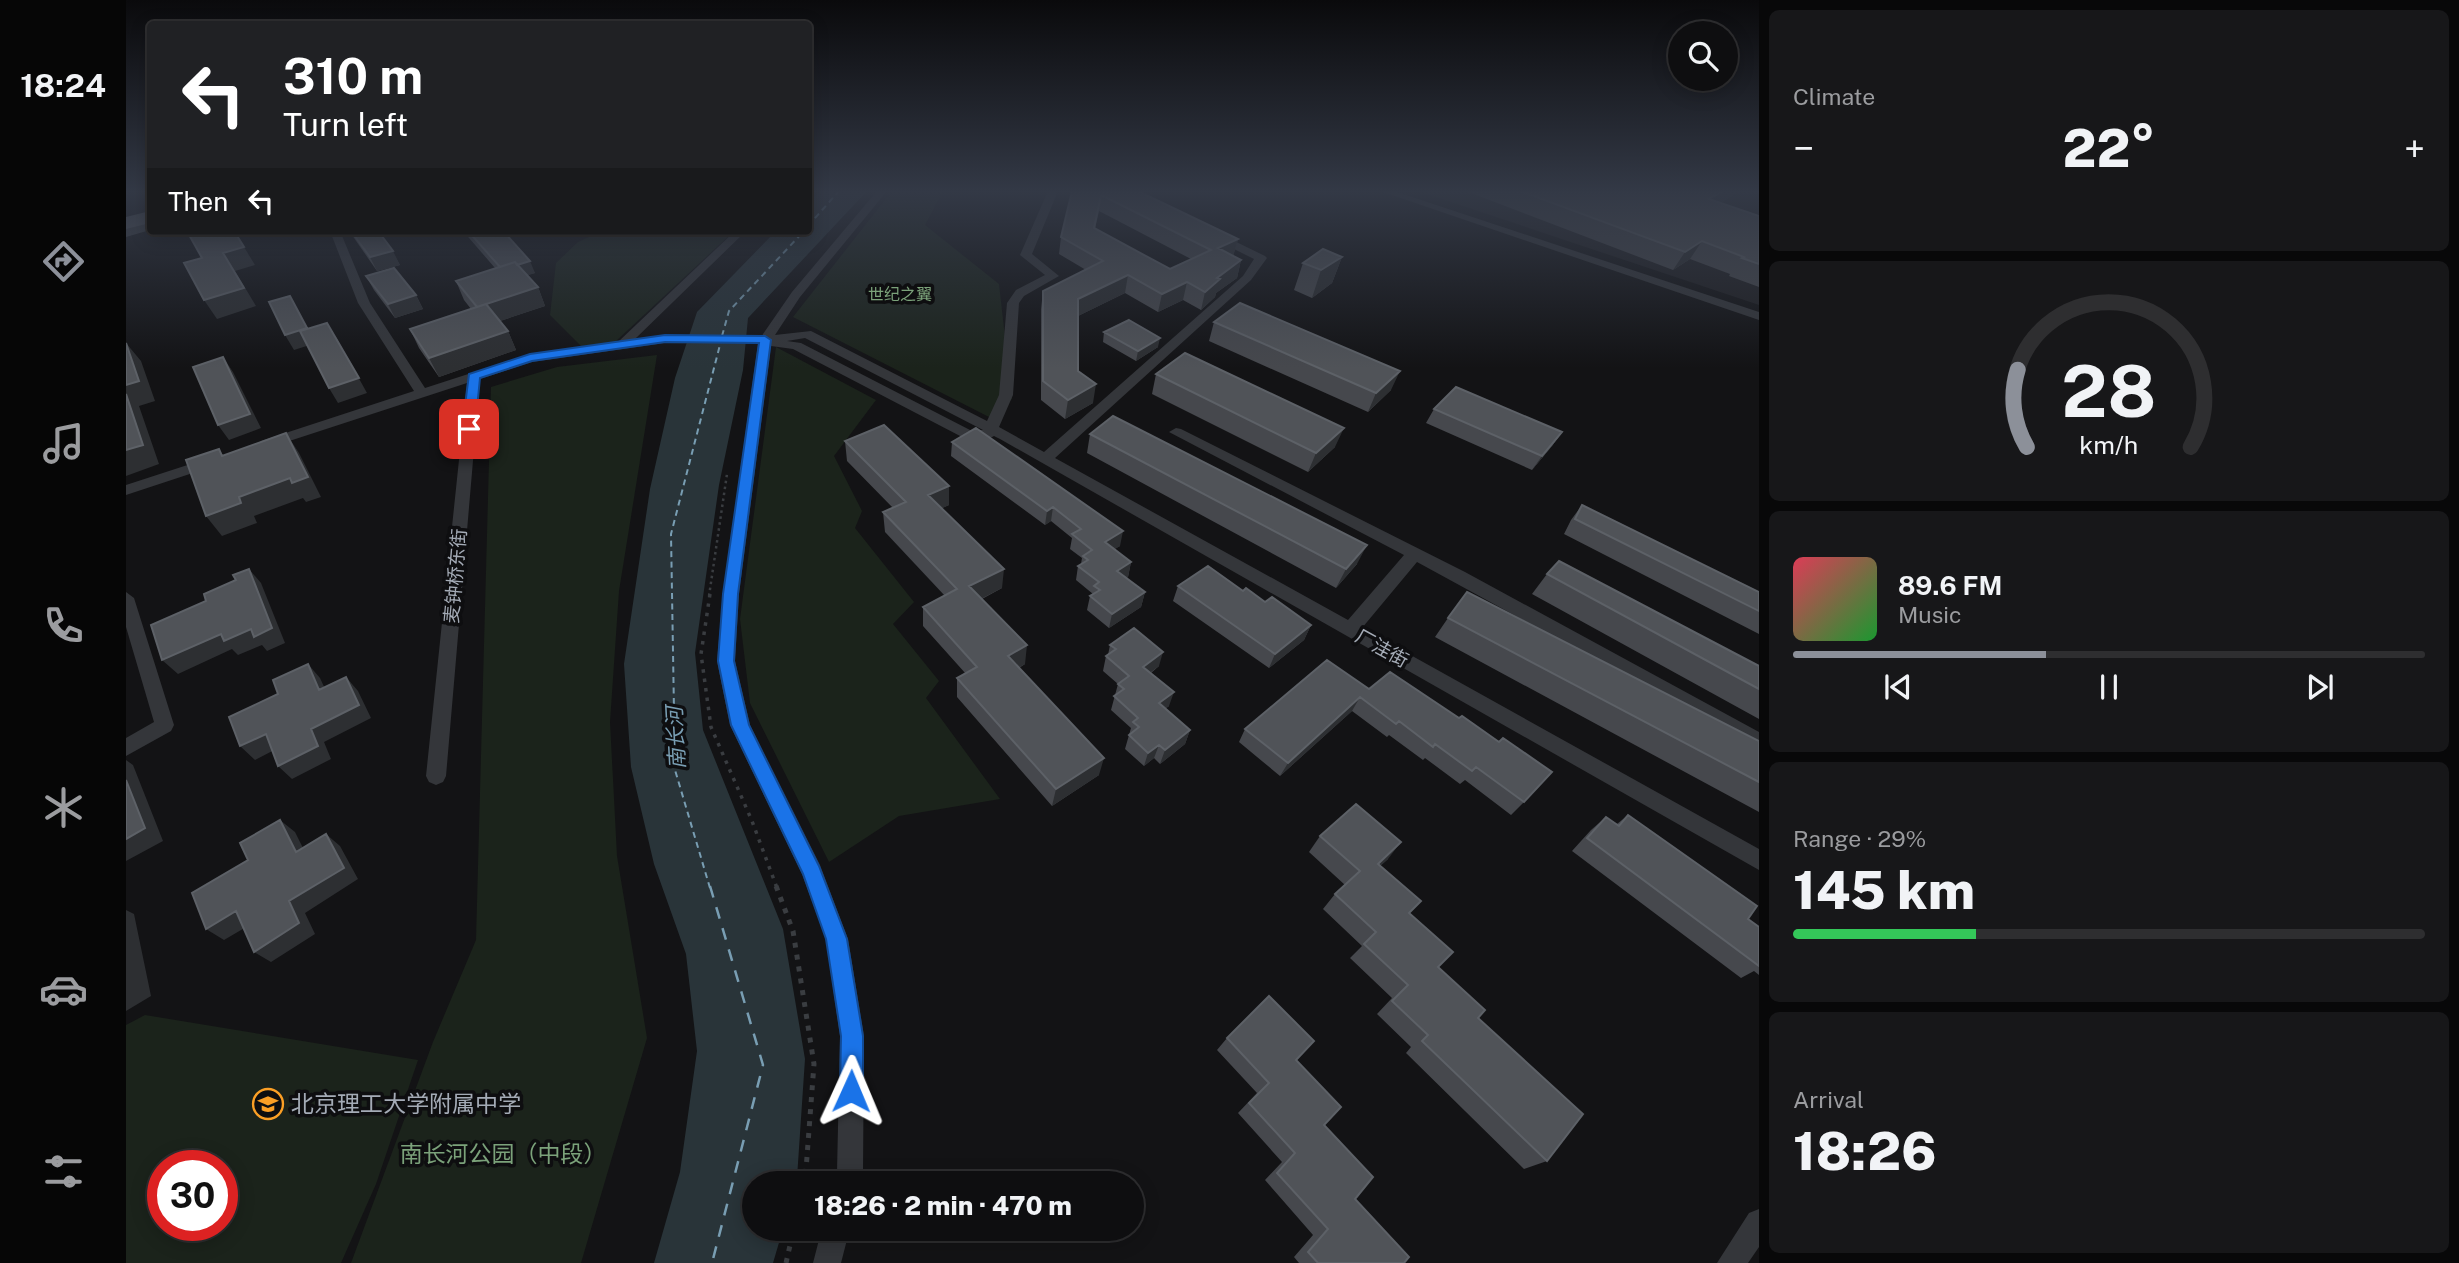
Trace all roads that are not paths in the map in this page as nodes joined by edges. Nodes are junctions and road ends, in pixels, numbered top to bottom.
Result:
1 (343, 250) edge
2 (721, 250) edge
3 (833, 250) edge
4 (1029, 250) edge
5 (1245, 250) edge
6 (1561, 250) edge
7 (1759, 316) edge
8 (758, 339) junction
9 (622, 345) junction
10 (474, 376) junction
11 (422, 393) junction
12 (1176, 432) dead end
13 (998, 433) junction
14 (255, 448) edge
15 (229, 457) edge
16 (1045, 459) junction
17 (126, 490) edge
18 (1414, 554) junction
19 (126, 598) edge
20 (1350, 630) junction
21 (1759, 741) edge
22 (126, 748) edge
23 (436, 776) dead end
24 (1759, 860) edge
25 (850, 1171) edge
26 (1759, 1223) edge
27 (833, 1241) edge
28 (827, 1263) edge
29 (1731, 1263) edge

1 - 11 street
2 - 9 street
3 - 8 street
4 - 13 street
5 - 16 street
6 - 7 street
8 - 9 street
8 - 13 street
8 - 25 street
9 - 10 street
10 - 11 street
10 - 23 street, 麦钟桥东街
11 - 14 street
12 - 18 street
13 - 16 street, 厂洼街
15 - 17 street
16 - 20 street, 厂洼街
18 - 20 street
18 - 21 street
19 - 22 street
20 - 24 street, 厂洼街
26 - 29 street
27 - 28 street

